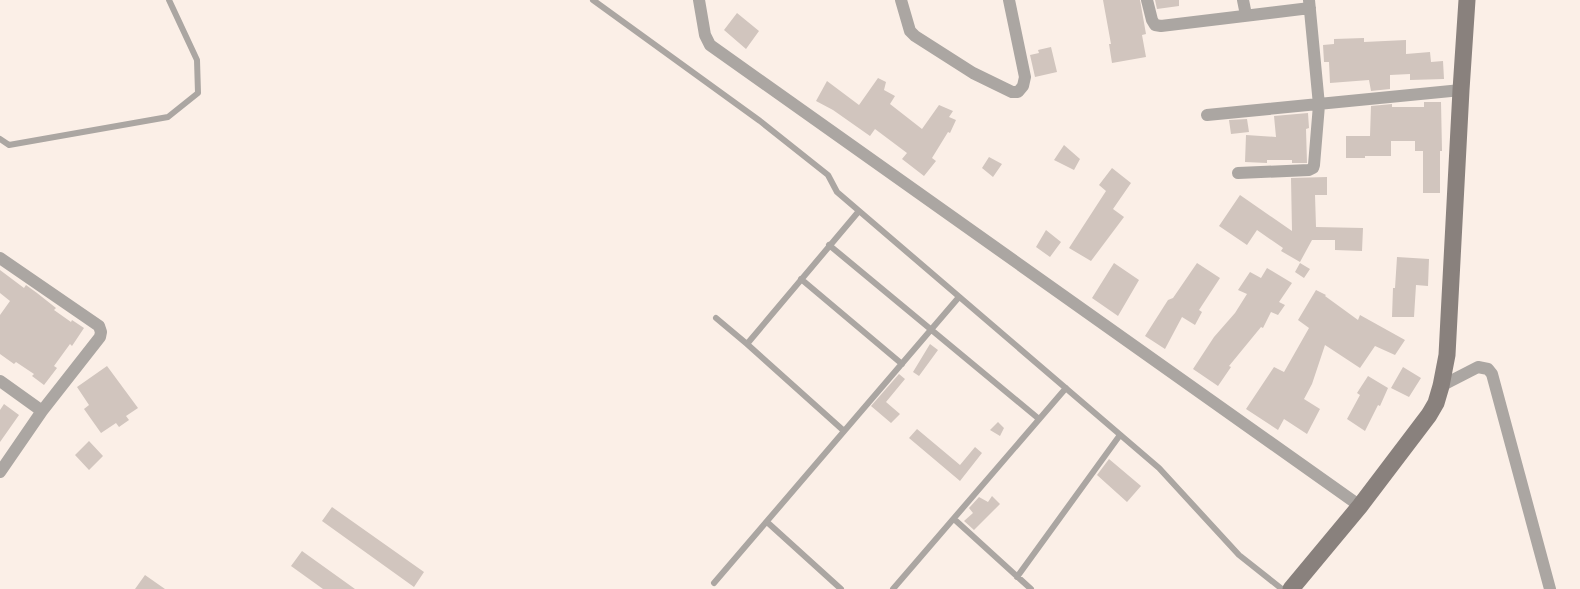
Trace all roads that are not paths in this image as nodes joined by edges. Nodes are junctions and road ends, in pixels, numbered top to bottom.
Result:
1 (169, 0) edge
2 (593, 0) edge
3 (699, 0) edge
4 (901, 0) edge
5 (1009, 0) edge
6 (1147, 0) edge
7 (1243, 0) edge
8 (1467, 0) edge
9 (1309, 4) edge
10 (1246, 15) junction
11 (1461, 90) junction
12 (1319, 105) junction
13 (1207, 115) dead end
14 (0, 139) edge
15 (1238, 173) dead end
16 (859, 211) junction
17 (829, 246) junction
18 (0, 258) edge
19 (801, 279) junction
20 (959, 297) junction
21 (716, 318) dead end
22 (931, 330) junction
23 (747, 344) junction
24 (902, 364) junction
25 (0, 381) edge
26 (1441, 386) junction
27 (1066, 388) junction
28 (42, 411) junction
29 (1039, 419) junction
30 (844, 431) junction
31 (1120, 435) junction
32 (0, 472) edge
33 (1360, 506) junction
34 (954, 519) junction
35 (767, 522) junction
36 (1017, 577) junction
37 (714, 583) dead end
38 (841, 589) edge
39 (893, 589) edge
40 (1031, 589) edge
41 (1282, 589) edge
42 (1291, 589) edge
43 (1550, 589) edge

1 - 14 lane
2 - 16 lane
3 - 33 street
4 - 5 street
6 - 10 street
7 - 10 street
8 - 11 street
9 - 10 street
9 - 12 street
11 - 12 street
11 - 26 street
12 - 13 street
12 - 15 street
16 - 17 lane
16 - 20 lane
17 - 19 lane
17 - 22 lane
18 - 28 street
19 - 23 lane
19 - 24 lane
20 - 22 lane
20 - 27 lane
21 - 23 lane
22 - 24 lane
22 - 29 lane
23 - 30 lane
24 - 30 lane
25 - 28 street
26 - 33 street
26 - 43 street
27 - 29 lane
27 - 31 lane
28 - 32 street
29 - 34 lane
30 - 35 lane
31 - 36 lane
31 - 41 lane
33 - 42 street
34 - 36 lane
34 - 39 lane
35 - 37 lane
35 - 38 lane
36 - 40 lane

